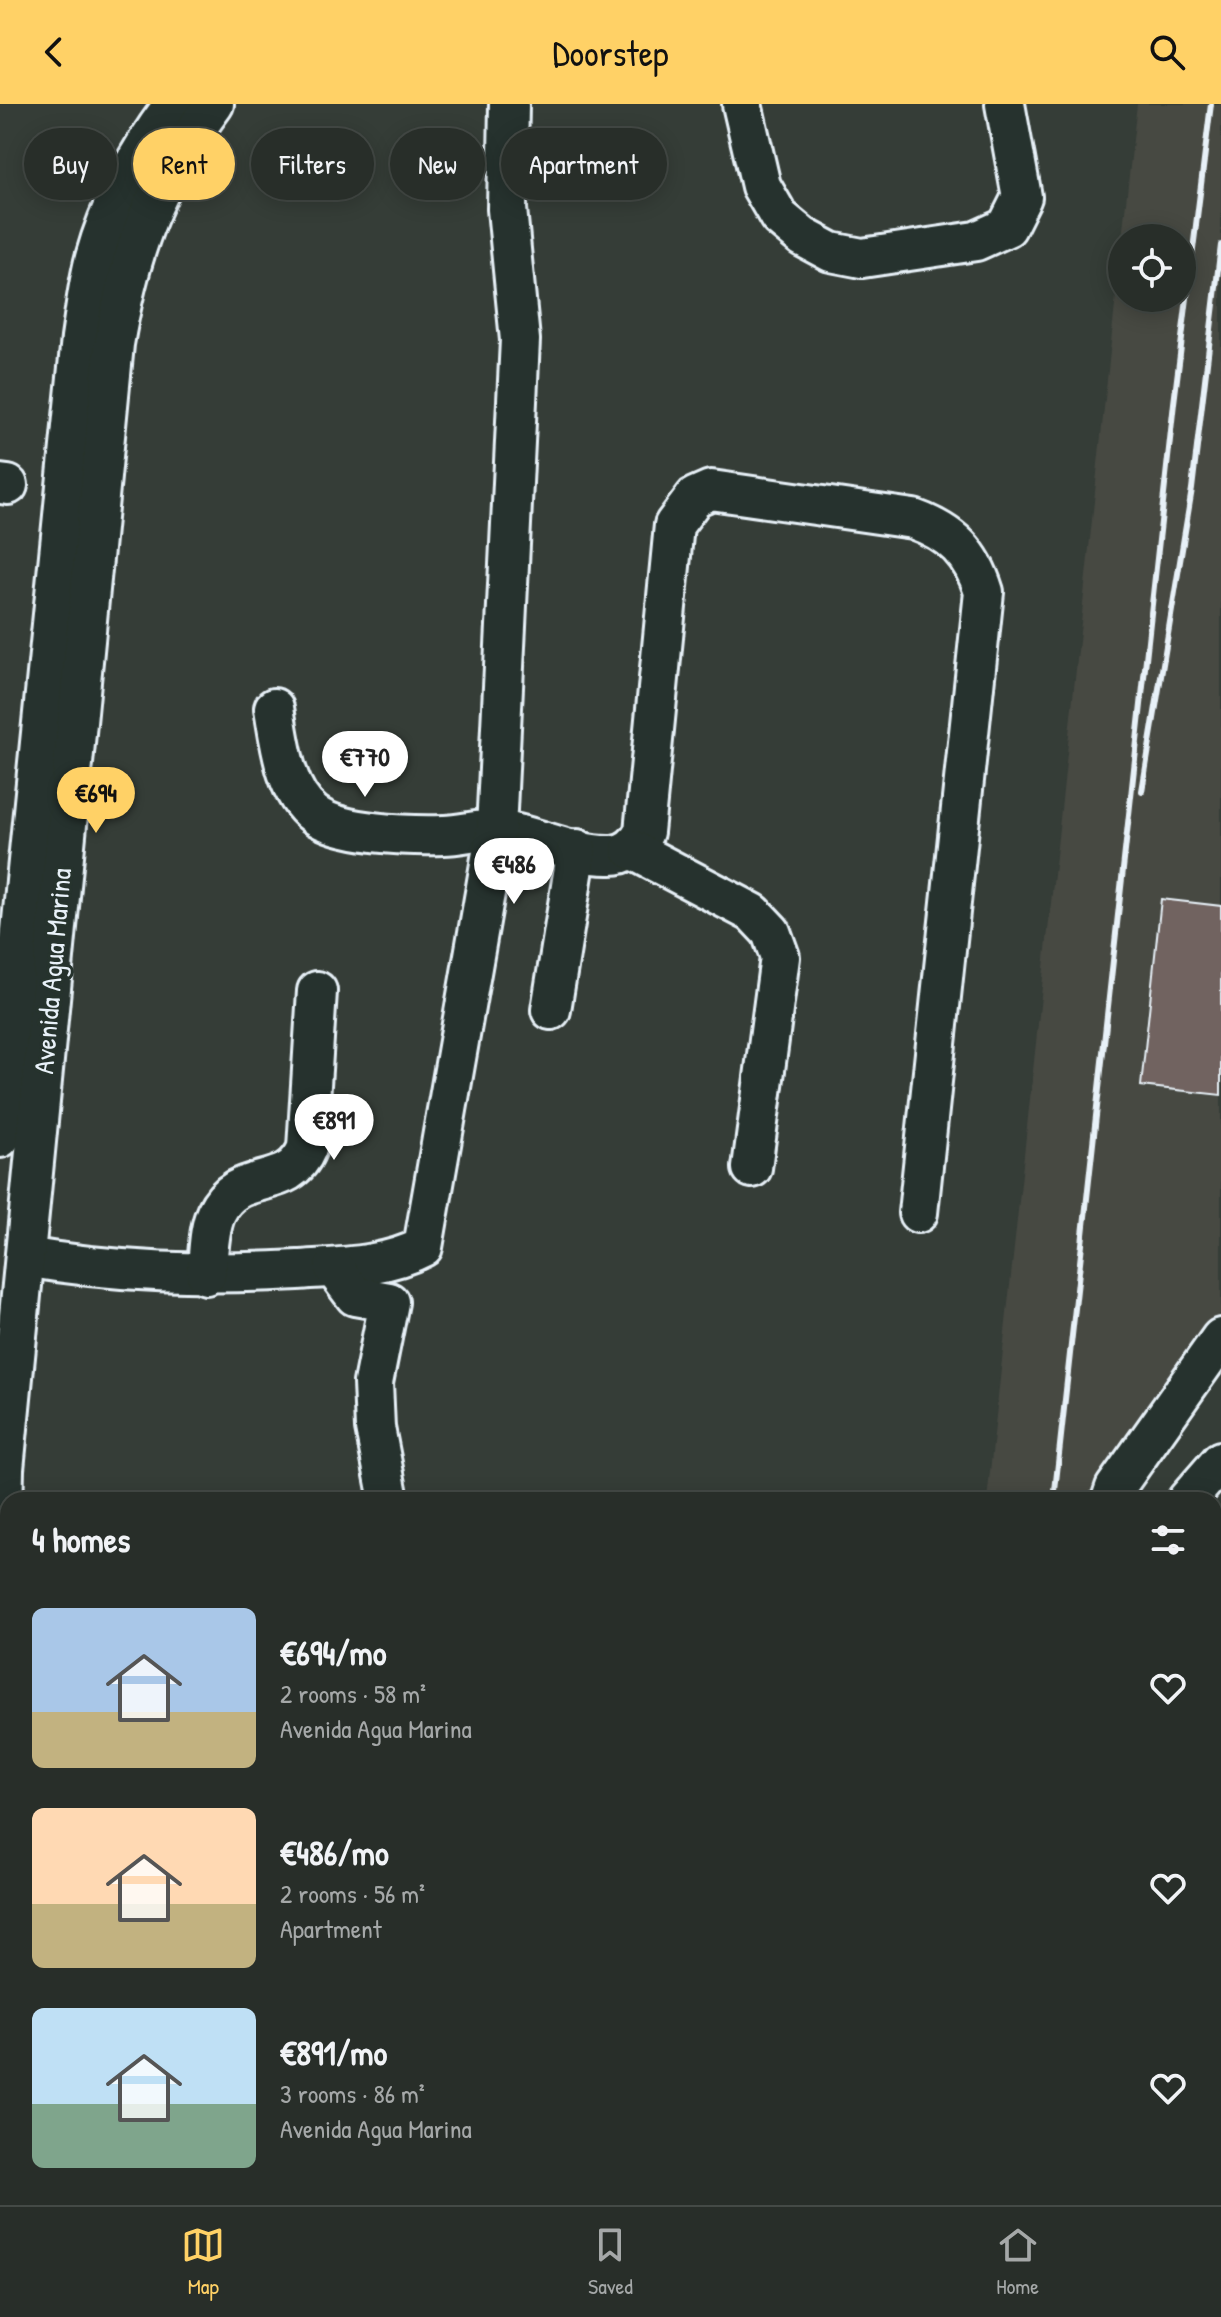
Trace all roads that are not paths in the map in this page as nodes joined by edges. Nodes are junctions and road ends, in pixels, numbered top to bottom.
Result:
1 (174, 104) edge
2 (214, 104) edge
3 (509, 104) edge
4 (742, 104) edge
5 (1005, 104) edge
6 (274, 708) dead end
7 (496, 830) junction
8 (577, 849) junction
9 (631, 849) junction
10 (317, 991) dead end
11 (551, 1010) dead end
12 (0, 1138) edge
13 (752, 1168) dead end
14 (918, 1213) dead end
15 (25, 1257) junction
16 (334, 1268) junction
17 (206, 1275) junction
18 (1221, 1338) edge
19 (1221, 1461) edge
20 (4, 1492) edge
21 (387, 1492) edge
22 (1114, 1492) edge
23 (1194, 1492) edge

1 - 12 street, Avenida Agua Marina
2 - 15 street, Avenida Agua Marina
3 - 7 street
4 - 5 street
6 - 7 street
7 - 8 street
7 - 16 street
8 - 9 street
8 - 11 street
9 - 13 street
9 - 14 street
10 - 17 street
15 - 17 street
15 - 20 street, Avenida Agua Marina
16 - 17 street
16 - 21 street
18 - 22 street
19 - 23 street

